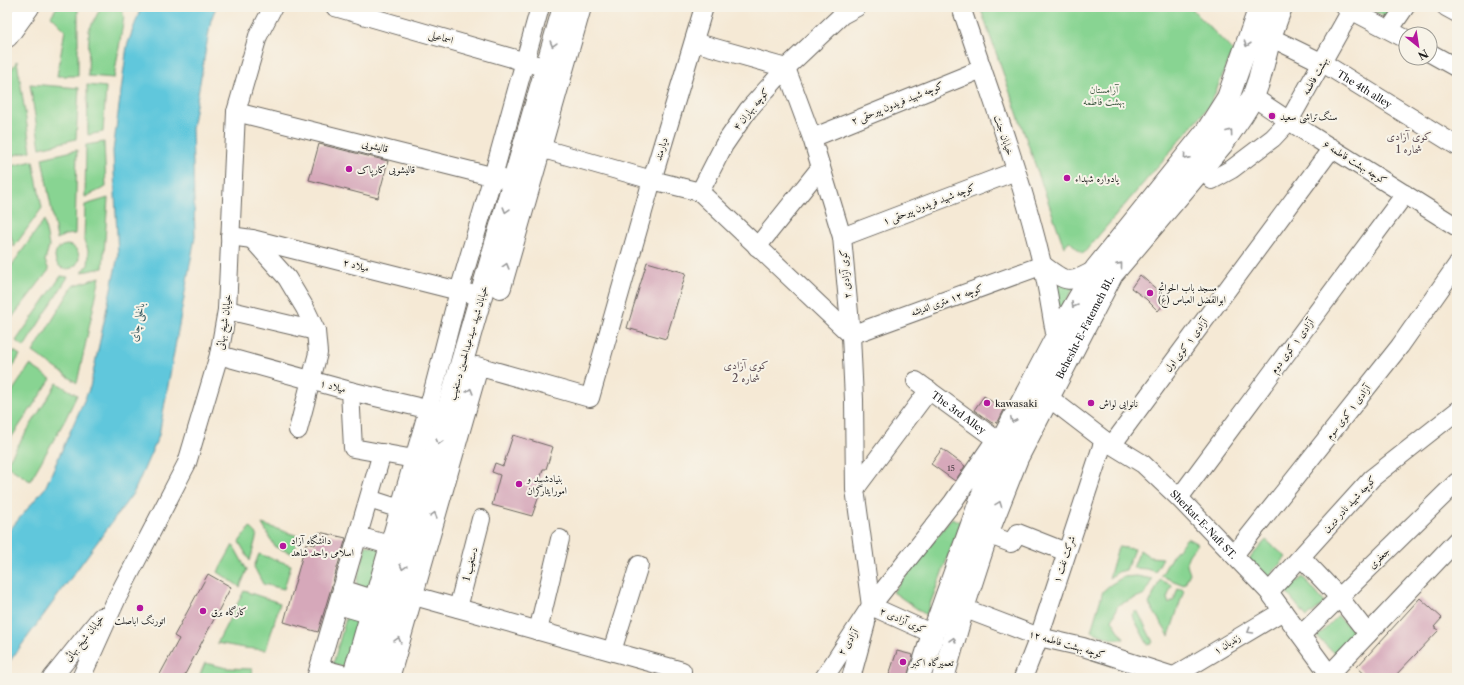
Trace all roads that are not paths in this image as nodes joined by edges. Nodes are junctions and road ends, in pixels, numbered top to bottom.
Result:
1 (28, 7) edge
2 (273, 7) edge
3 (335, 7) edge
4 (540, 7) edge
5 (564, 7) edge
6 (580, 7) edge
7 (704, 7) edge
8 (857, 7) edge
9 (961, 7) edge
10 (1260, 7) edge
11 (1281, 7) edge
12 (1404, 7) edge
13 (1446, 7) edge
14 (1350, 8) edge
15 (1457, 13) edge
16 (1390, 29) junction
17 (1398, 34) edge
18 (7, 36) edge
19 (1270, 37) junction
20 (694, 42) junction
21 (1438, 57) edge
22 (524, 61) junction
23 (1323, 63) junction
24 (547, 68) junction
25 (786, 68) junction
26 (1457, 68) edge
27 (982, 69) junction
28 (1253, 97) junction
29 (236, 112) junction
30 (1289, 121) junction
31 (812, 138) junction
32 (1457, 146) edge
33 (540, 148) junction
34 (1332, 148) junction
35 (821, 167) junction
36 (1016, 172) junction
37 (493, 176) junction
38 (652, 180) junction
39 (1212, 180) dead end
40 (514, 182) junction
41 (700, 192) junction
42 (1405, 194) junction
43 (1457, 227) edge
44 (1134, 234) junction
45 (230, 236) junction
46 (842, 237) junction
47 (252, 239) junction
48 (758, 247) junction
49 (1043, 264) junction
50 (1457, 265) edge
51 (1096, 269) junction
52 (459, 291) junction
53 (482, 296) junction
54 (227, 310) junction
55 (316, 331) junction
56 (851, 335) junction
57 (1056, 338) junction
58 (219, 356) junction
59 (477, 366) junction
60 (310, 380) junction
61 (350, 391) junction
62 (1039, 392) junction
63 (1457, 411) edge
64 (438, 412) junction
65 (298, 430) dead end
66 (999, 441) junction
67 (1108, 443) junction
68 (382, 453) junction
69 (414, 459) junction
70 (1457, 482) edge
71 (855, 489) junction
72 (1179, 498) junction
73 (369, 499) junction
74 (400, 509) junction
75 (481, 519) dead end
76 (987, 534) junction
77 (358, 536) junction
78 (560, 539) dead end
79 (1457, 540) edge
80 (389, 545) junction
81 (1066, 552) junction
82 (1234, 555) junction
83 (1301, 557) junction
84 (639, 565) dead end
85 (1270, 592) junction
86 (411, 595) junction
87 (340, 597) junction
88 (1339, 597) junction
89 (116, 598) junction
90 (371, 606) junction
91 (871, 606) junction
92 (458, 608) junction
93 (963, 608) junction
94 (1283, 611) junction
95 (538, 630) junction
96 (933, 634) junction
97 (1368, 634) junction
98 (1301, 635) junction
99 (1039, 637) junction
100 (612, 651) junction
101 (682, 670) dead end
102 (318, 673) edge
103 (1331, 676) edge
104 (1173, 677) edge
105 (52, 678) edge
106 (81, 678) edge
107 (358, 678) edge
108 (388, 678) edge
109 (824, 678) edge
110 (852, 678) edge
111 (919, 678) edge
112 (943, 678) edge
113 (1023, 678) edge

1 - 18 main road
2 - 29 street, خیابان شیخ بهائی
3 - 22 street, اسماعیلی
4 - 22 street
5 -> 24 main road, خیابان شهید سیدعبدالحسین دستغیب
6 - 33 main road, خیابان شهید سیدعبدالحسین دستغیب
7 - 20 street, دیارمند
8 - 25 street, کوچه بهاران ۴
9 - 27 street, خیابان جنت
10 -> 44 main road, Behesht-E-Fatemeh BL.
11 - 19 main road, Behesht-E-Fatemeh BL.
12 - 16 street
13 - 15 street
14 - 16 street
14 - 23 street, بهشت فاطمه
16 - 17 street
19 - 23 street, The 4th alley
19 - 28 main road, Behesht-E-Fatemeh BL.
20 - 25 street
20 - 38 street, دیارمند
21 - 26 street
22 - 24 street, اسماعیلی
22 - 37 street
23 - 30 street, بهشت فاطمه
23 - 32 street, The 4th alley
24 - 40 main road, خیابان شهید سیدعبدالحسین دستغیب
25 - 31 street, کوی آزادی ۲
25 - 41 street, کوچه بهاران ۴
27 - 31 street, کوچه شهید فریدون پیرحقی ۲
27 - 36 street, خیابان جنت
28 - 30 street, کوچه بهشت فاطمه ۶
44 -> 28 main road, Behesht-E-Fatemeh BL.
29 - 37 street, قالیشویی
29 - 45 street, خیابان شیخ بهائی
30 - 34 street, کوچه بهشت فاطمه ۶
30 - 39 street, بهشت فاطمه
31 - 35 street, کوی آزادی ۲
33 - 38 street
59 -> 33 main road, خیابان شهید سیدعبدالحسین دستغیب
34 - 42 street, کوچه بهشت فاطمه ۶
34 - 67 street, آزادی ۱ کوی اول
35 - 46 street, کوی آزادی ۲
35 - 48 street
36 - 46 street, کوچه شهید فریدون پیرحقی ۱
36 - 49 street, خیابان جنت
37 - 40 street, قالیشویی
37 - 52 street
38 - 41 street
38 - 59 street, دیارمند
40 -> 53 main road, خیابان شهید سیدعبدالحسین دستغیب
41 - 48 street
42 - 43 street, کوچه بهشت فاطمه ۶
42 - 72 street, آزادی ۱ کوی دوم
44 - 51 main road, Behesht-E-Fatemeh BL.
62 -> 44 main road, Behesht-E-Fatemeh BL.
45 - 47 street, میلاد ۲
45 - 54 street, خیابان شیخ بهائی
46 - 56 street, کوی آزادی ۲
47 - 52 street, میلاد ۲
47 - 55 street
48 - 56 street
49 - 51 street
49 - 56 street, کوچه ۱۲ متری اندیشه
49 - 57 street, خیابان جنت
50 - 82 street, آزادی ۱ کوی سوم
51 -> 57 main road, Behesht-E-Fatemeh BL.
52 - 53 street, میلاد ۲
52 - 64 street
53 - 64 main road, خیابان شهید سیدعبدالحسین دستغیب
54 - 55 street
54 - 58 street, خیابان شیخ بهائی
55 - 60 street
56 - 71 street, کوی آزادی ۲
57 - 62 main road, Behesht-E-Fatemeh BL.
58 - 60 street, میلاد ۱
58 - 89 street, خیابان شیخ بهائی
86 -> 59 main road, خیابان شهید سیدعبدالحسین دستغیب
60 - 61 street, میلاد ۱
60 - 65 street
61 - 64 street, میلاد ۱
61 - 68 street
62 -> 66 main road, Behesht-E-Fatemeh BL.
62 - 67 street, Sherkat-E-Naft ST.
76 -> 62 main road, Behesht-E-Fatemeh BL.
63 - 83 street, کوچه شهید نادر دیرین
64 - 69 street
64 -> 107 main road, خیابان شهید سیدعبدالحسین دستغیب
66 - 71 street, The 3rd Alley
66 - 91 street, آزادی ۲
66 - 96 main road, Behesht-E-Fatemeh BL.
67 - 72 street, Sherkat-E-Naft ST.
67 - 81 street, شرکت نفت ۱
68 - 69 street
68 - 73 street
69 - 74 street
70 - 88 street, جعفری
71 - 91 street, کوی آزادی ۲
72 - 82 street, Sherkat-E-Naft ST.
73 - 74 street
73 - 77 street
74 - 80 street
75 - 92 street, دستغیب 1
76 - 81 street
76 - 93 main road, Behesht-E-Fatemeh BL.
77 - 80 street
77 - 87 street
78 - 95 street
79 - 97 street
80 - 90 street
81 - 99 street, شرکت نفت ۱
82 - 85 street, Sherkat-E-Naft ST.
83 - 85 street, کوچه شهید نادر دیرین
83 - 88 street
84 - 100 street
85 - 94 street, Sherkat-E-Naft ST.
86 - 92 street
108 -> 86 main road, خیابان شهید سیدعبدالحسین دستغیب
87 - 90 street
87 - 102 street
88 - 97 street
88 - 98 street, جعفری
89 - 105 street, خیابان شیخ بهائی
89 - 106 street, خیابان شیخ بهائی
90 - 107 street
91 - 96 street, کوی آزادی ۲
91 - 109 street, آزادی ۲
91 - 110 street
92 - 95 street
93 - 99 street, کوچه بهشت فاطمه ۱۲
112 -> 93 main road, Behesht-E-Fatemeh BL.
94 - 98 street, Sherkat-E-Naft ST.
94 -> 104 street, زندیان ۱
95 - 100 street
96 - 111 main road, Behesht-E-Fatemeh BL.
97 - 103 street
98 - 103 street, Sherkat-E-Naft ST.
99 - 104 street, کوچه بهشت فاطمه ۱۲
99 - 113 street, شرکت نفت ۱
100 - 101 street
102 - 107 street

